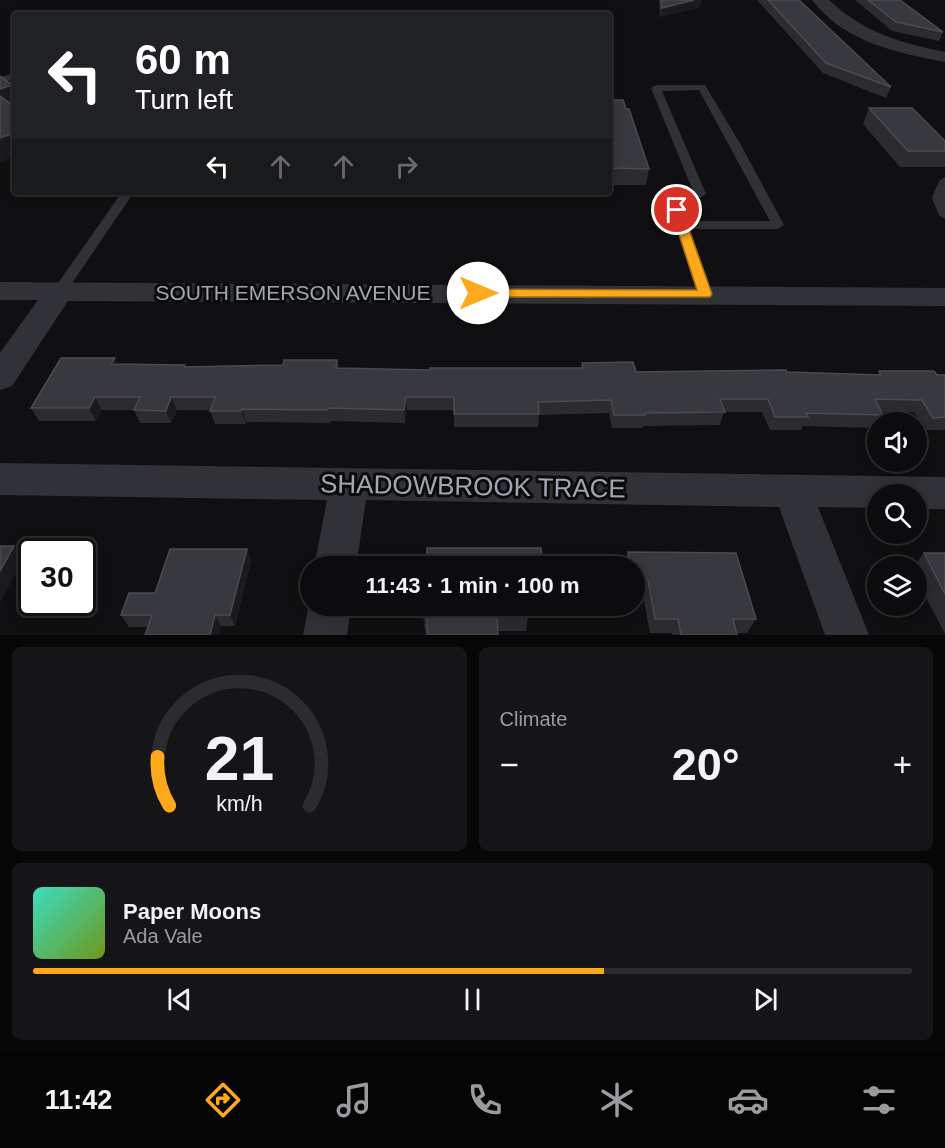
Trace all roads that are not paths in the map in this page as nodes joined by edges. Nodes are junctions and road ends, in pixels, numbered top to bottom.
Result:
1 (820, 0) edge
2 (945, 57) edge
3 (945, 181) edge
4 (126, 195) edge
5 (945, 215) edge
6 (682, 225) junction
7 (0, 291) edge
8 (59, 292) junction
9 (705, 294) junction
10 (945, 297) edge
11 (0, 378) edge
12 (0, 479) edge
13 (349, 484) junction
14 (792, 490) junction
15 (945, 493) edge
16 (337, 556) edge
17 (328, 616) edge
18 (325, 635) edge
19 (847, 635) edge

1 - 2 street
3 - 5 lane
4 - 8 lane
6 - 6 lane
6 - 9 lane
7 - 8 street, SOUTH EMERSON AVENUE
8 - 9 street, SOUTH EMERSON AVENUE
8 - 11 street
9 - 10 street, SOUTH EMERSON AVENUE
12 - 13 street, SHADOWBROOK TRACE
13 - 14 street, SHADOWBROOK TRACE
13 - 16 street
14 - 15 street, SHADOWBROOK TRACE
14 - 19 street
17 - 18 street

